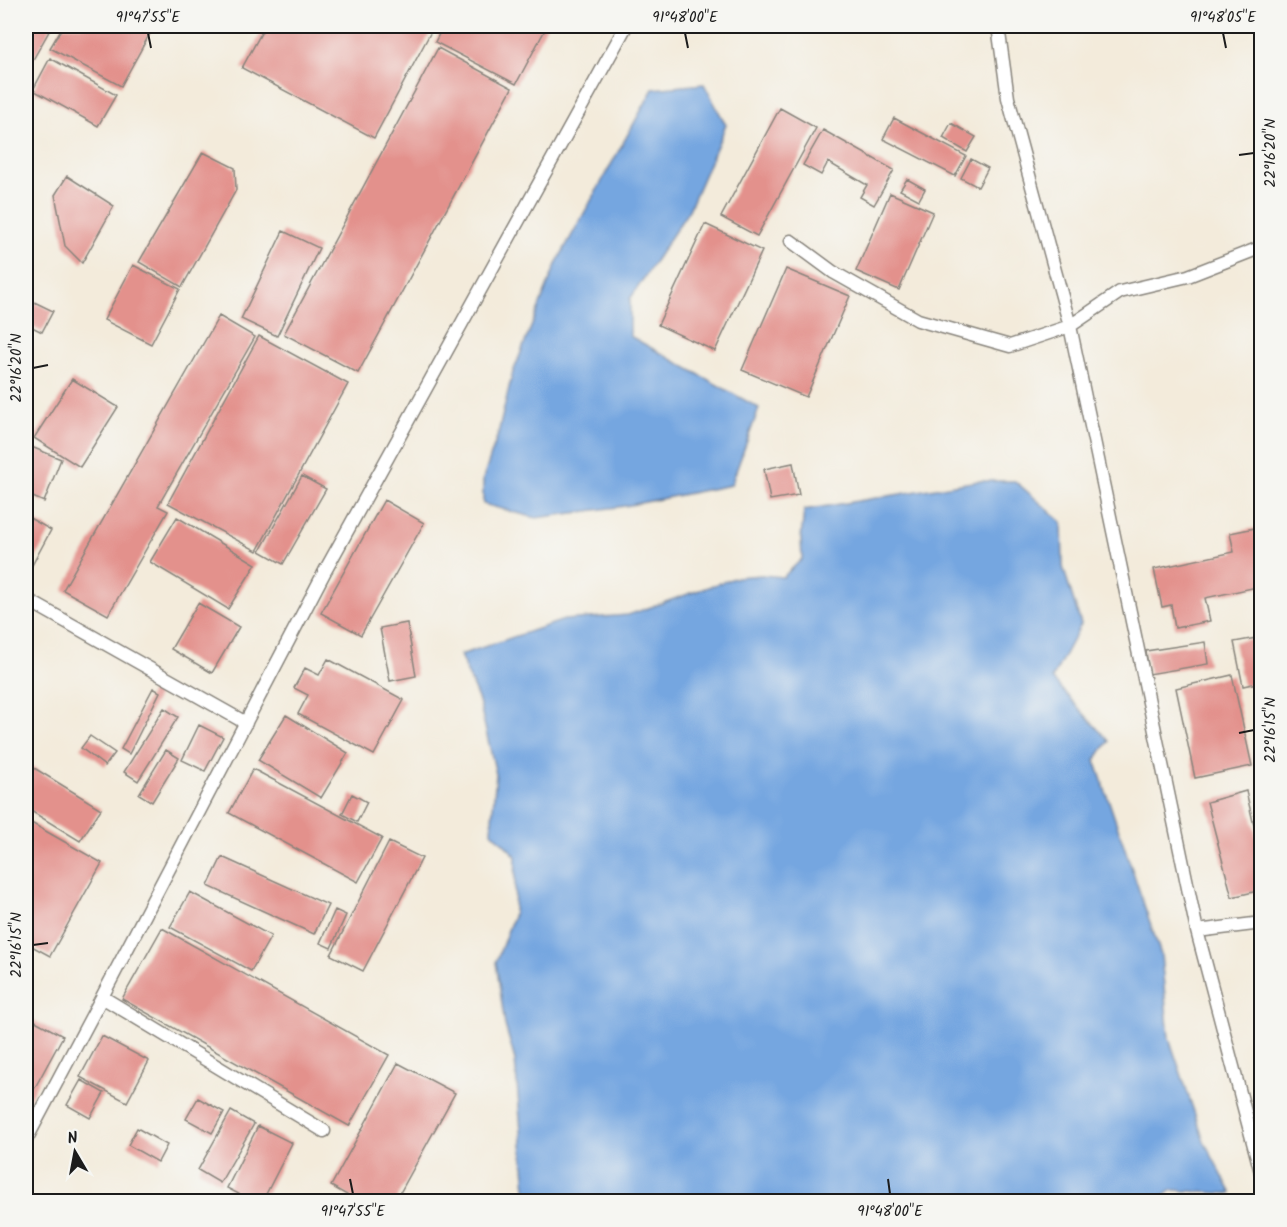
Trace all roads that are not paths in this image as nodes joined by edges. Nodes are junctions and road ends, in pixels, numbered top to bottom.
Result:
1 (626, 26) edge
2 (998, 26) edge
3 (791, 241) dead end
4 (1262, 247) edge
5 (1070, 326) junction
6 (26, 599) edge
7 (246, 723) junction
8 (1262, 923) edge
9 (1197, 932) junction
10 (102, 997) junction
11 (324, 1131) dead end
12 (26, 1140) edge
13 (1262, 1176) edge

1 - 7 lane
2 - 5 lane
3 - 5 lane
4 - 5 lane
5 - 9 lane
6 - 7 lane
7 - 10 lane
8 - 9 lane
9 - 13 lane
10 - 11 lane
10 - 12 lane

